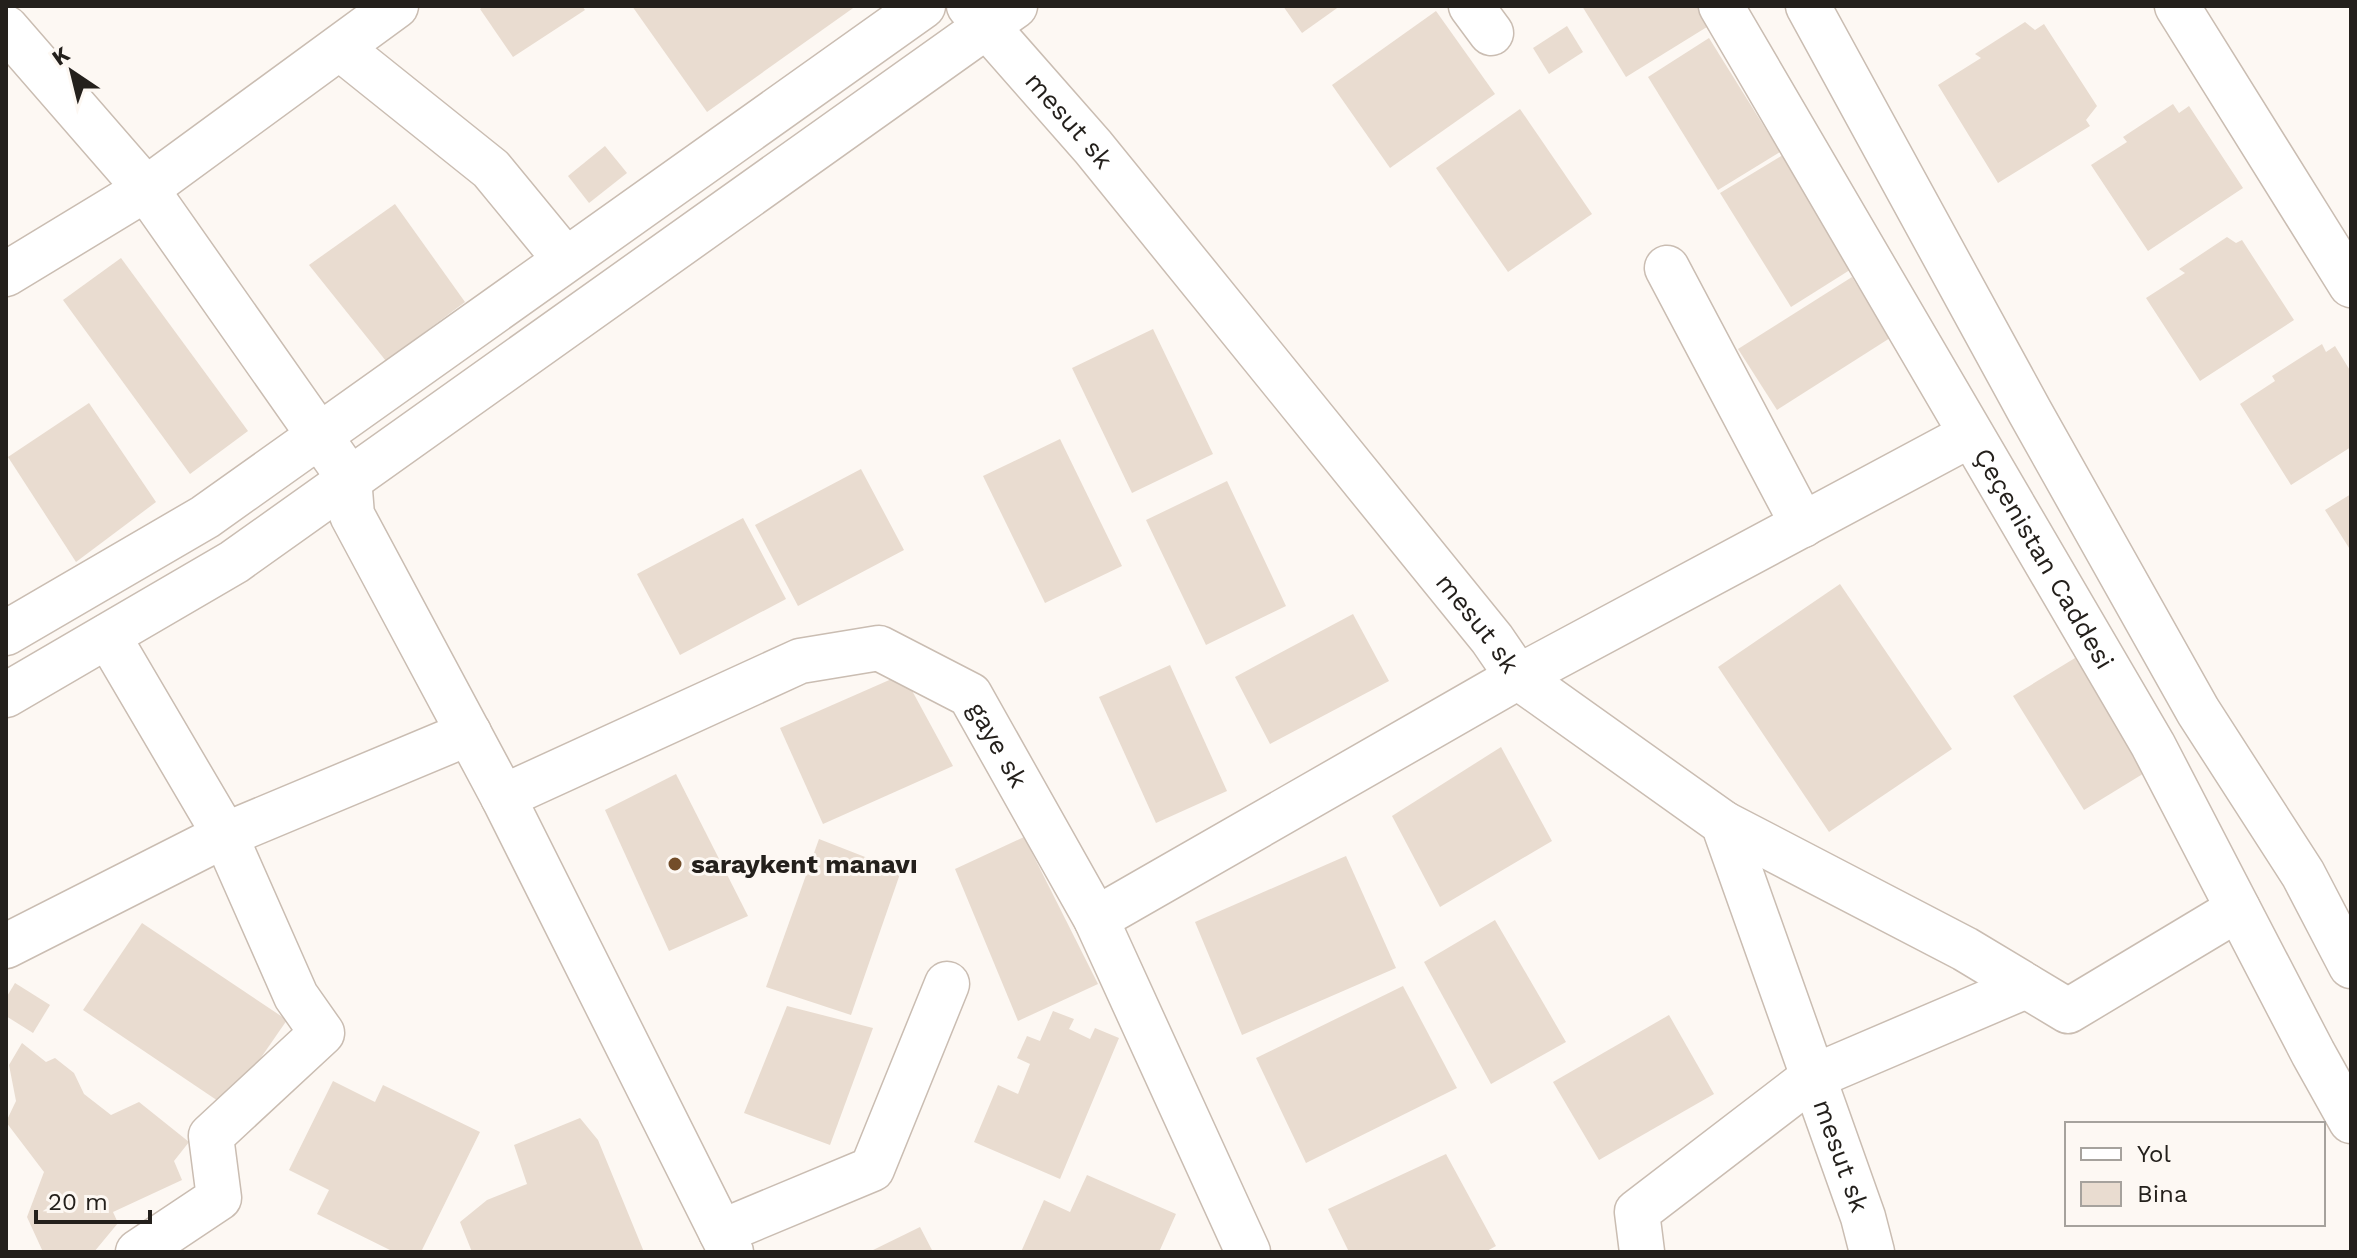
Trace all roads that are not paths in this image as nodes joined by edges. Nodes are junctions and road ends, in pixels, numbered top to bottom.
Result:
1 (396, 6) edge
2 (923, 6) edge
3 (1721, 6) edge
4 (1808, 6) edge
5 (2177, 6) edge
6 (991, 12) edge
7 (6, 28) edge
8 (340, 48) junction
9 (146, 189) junction
10 (565, 259) junction
11 (1667, 268) dead end
12 (6, 274) edge
13 (2351, 285) edge
14 (319, 434) junction
15 (1970, 435) junction
16 (349, 478) junction
17 (1803, 525) junction
18 (6, 633) edge
19 (108, 636) junction
20 (1518, 677) junction
21 (6, 695) edge
22 (469, 733) junction
23 (503, 797) junction
24 (1723, 823) junction
25 (225, 835) junction
26 (2238, 909) junction
27 (1096, 919) junction
28 (6, 946) edge
29 (2351, 966) edge
30 (947, 984) dead end
31 (2026, 986) junction
32 (1813, 1077) junction
33 (2351, 1121) edge
34 (726, 1242) edge
35 (138, 1252) edge
36 (1248, 1252) edge
37 (1642, 1252) edge
38 (1872, 1252) edge

1 - 8 street
2 - 10 street
3 - 15 street, Çeçenistan Caddesi
4 - 29 street
5 - 13 street
6 - 16 street
6 - 20 street, mesut sk
7 - 9 street
8 - 9 street
8 - 10 street
9 - 12 street
9 - 14 street
10 - 14 street
11 - 17 street
14 - 16 street
14 - 18 street
15 - 17 street
15 - 26 street, Çeçenistan Caddesi
16 - 19 street
16 - 22 street
17 - 20 street
19 - 21 street
19 - 25 street
20 - 24 street, mesut sk
20 - 27 street
22 - 23 street
22 - 25 street
23 - 27 street, gaye sk
23 - 34 street
24 - 31 street
24 - 32 street, mesut sk
25 - 28 street
25 - 35 street
26 - 31 street
26 - 33 street, Çeçenistan Caddesi
27 - 36 street, gaye sk
30 - 34 street
31 - 32 street
32 - 37 street
32 - 38 street, mesut sk

